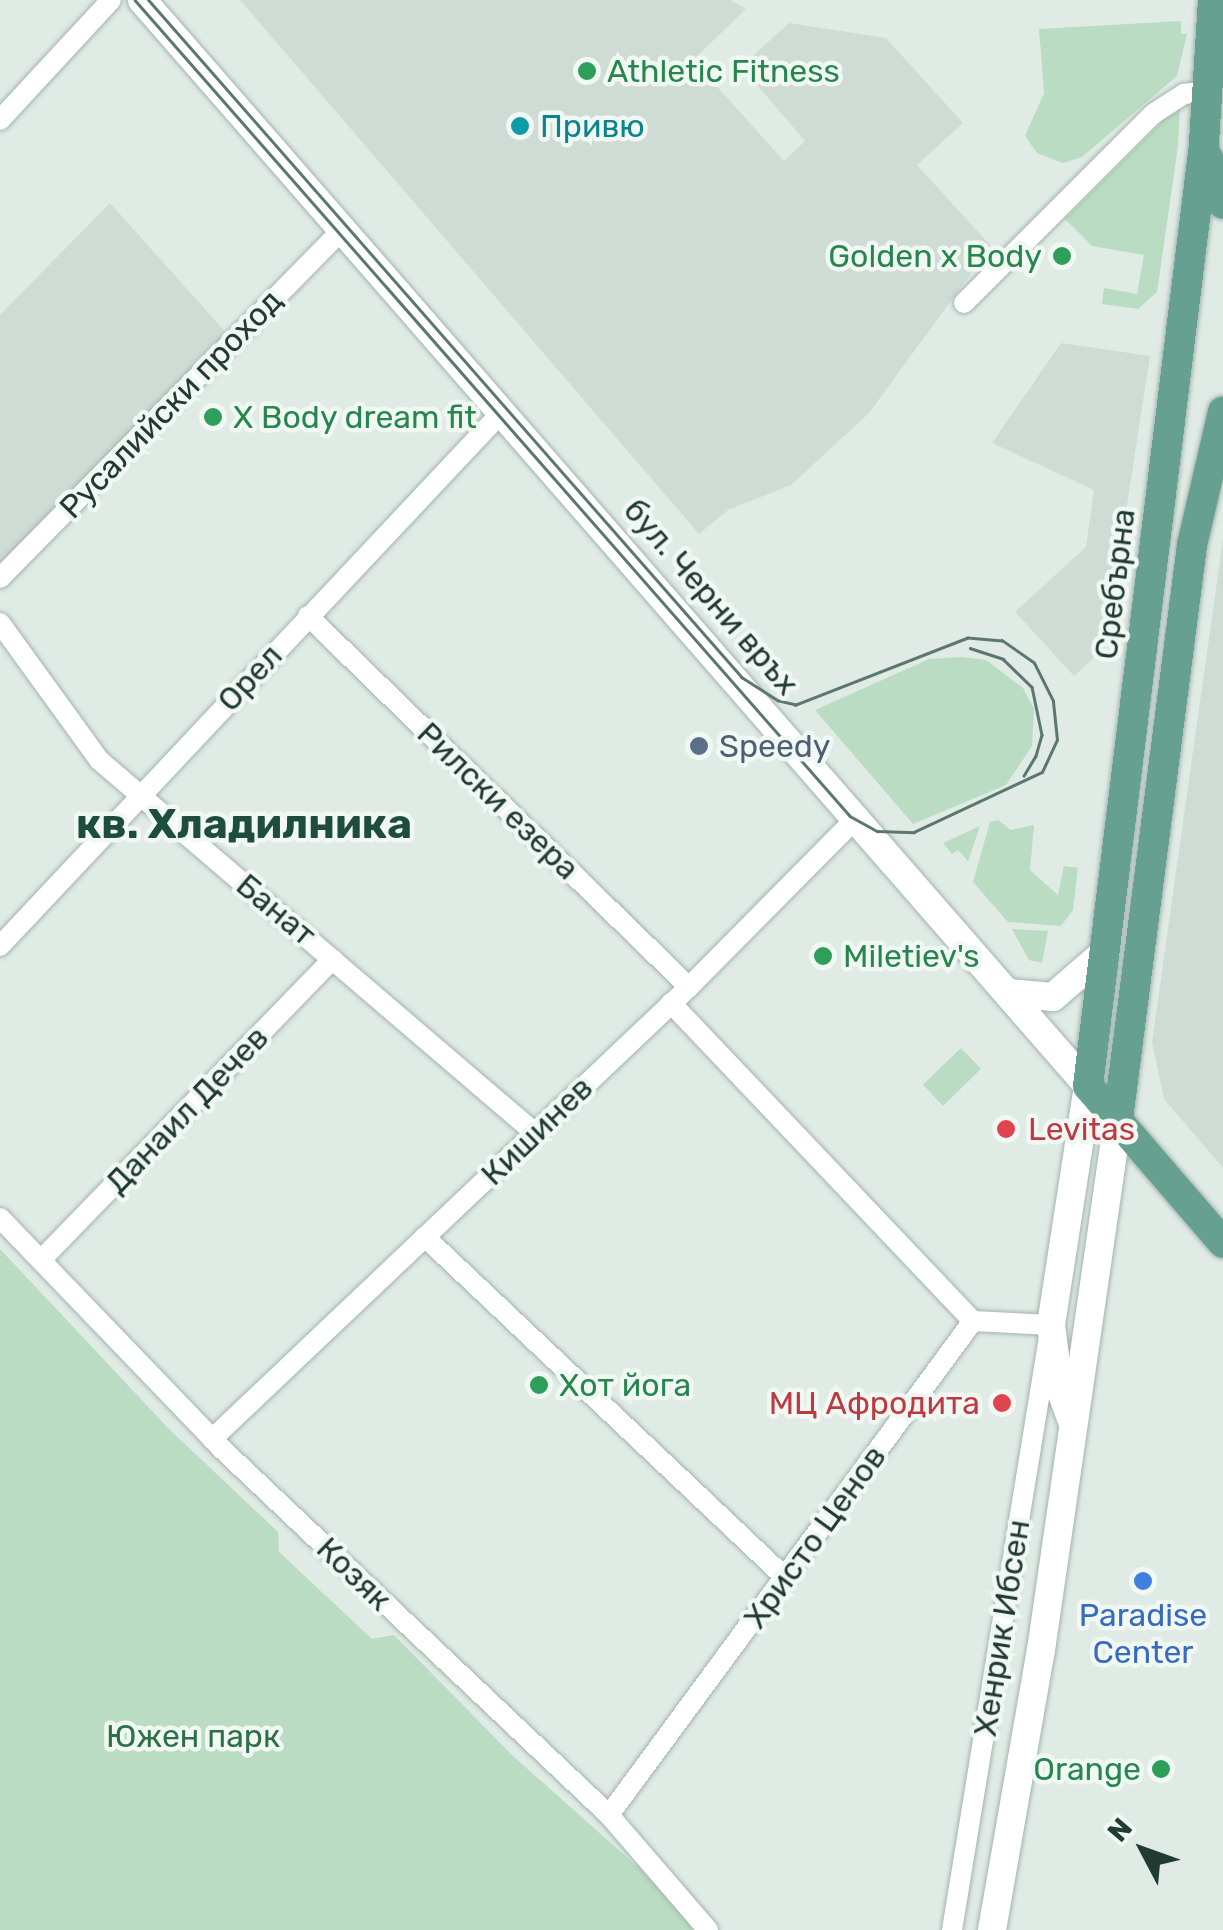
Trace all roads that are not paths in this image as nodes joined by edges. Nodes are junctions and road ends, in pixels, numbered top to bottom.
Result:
1 (111, 0) edge
2 (142, 0) edge
3 (1212, 0) edge
4 (1208, 91) junction
5 (0, 120) edge
6 (1204, 145) junction
7 (1223, 204) edge
8 (342, 230) junction
9 (964, 303) dead end
10 (502, 412) junction
11 (1223, 412) edge
12 (0, 578) edge
13 (308, 616) junction
14 (0, 622) edge
15 (141, 796) junction
16 (856, 817) junction
17 (0, 946) edge
18 (1106, 952) junction
19 (333, 959) junction
20 (689, 987) junction
21 (1009, 993) junction
22 (671, 1003) junction
23 (1088, 1086) junction
24 (1118, 1119) junction
25 (535, 1133) junction
26 (0, 1218) edge
27 (425, 1237) junction
28 (1223, 1243) edge
29 (41, 1260) junction
30 (973, 1321) junction
31 (1051, 1325) junction
32 (1073, 1424) junction
33 (212, 1438) junction
34 (785, 1578) junction
35 (610, 1815) junction
36 (708, 1930) edge
37 (952, 1930) edge
38 (992, 1930) edge

1 - 5 street
2 - 8 main road, бул. Черни връх
3 - 4 main road, Сребърна
4 - 6 main road, Сребърна
4 - 9 street
6 - 7 main road
6 - 18 main road, Сребърна
8 - 10 main road, бул. Черни връх
8 - 12 street, Русалийски проход
10 - 13 street, Орел
10 - 16 main road, бул. Черни връх
11 - 24 main road
13 - 15 street, Орел
13 - 20 street, Рилски езера
14 - 15 street, Банат
15 - 17 street, Орел
15 - 19 street, Банат
16 - 20 street, Кишинев
16 - 21 main road, бул. Черни връх
18 - 21 main road
18 - 23 main road, Сребърна
19 - 25 street, Банат
19 - 29 street, Данаил Дечев
20 - 22 street, Кишинев
21 - 23 main road, бул. Черни връх
22 - 25 street, Кишинев
22 - 30 street
23 - 24 main road, бул. Черни връх
23 - 31 main road, Хенрик Ибсен
24 - 28 main road, бул. Черни връх
24 - 32 main road, Хенрик Ибсен
25 - 27 street, Кишинев
26 - 29 street, Козяк
27 - 33 street, Кишинев
27 - 34 street
29 - 33 street, Козяк
30 - 31 street
30 - 34 street, Христо Ценов
31 - 32 main road, Хенрик Ибсен
31 - 37 street, Хенрик Ибсен
32 - 38 main road, Хенрик Ибсен
33 - 35 street, Козяк
34 - 35 street, Христо Ценов
35 - 36 street, Козяк

